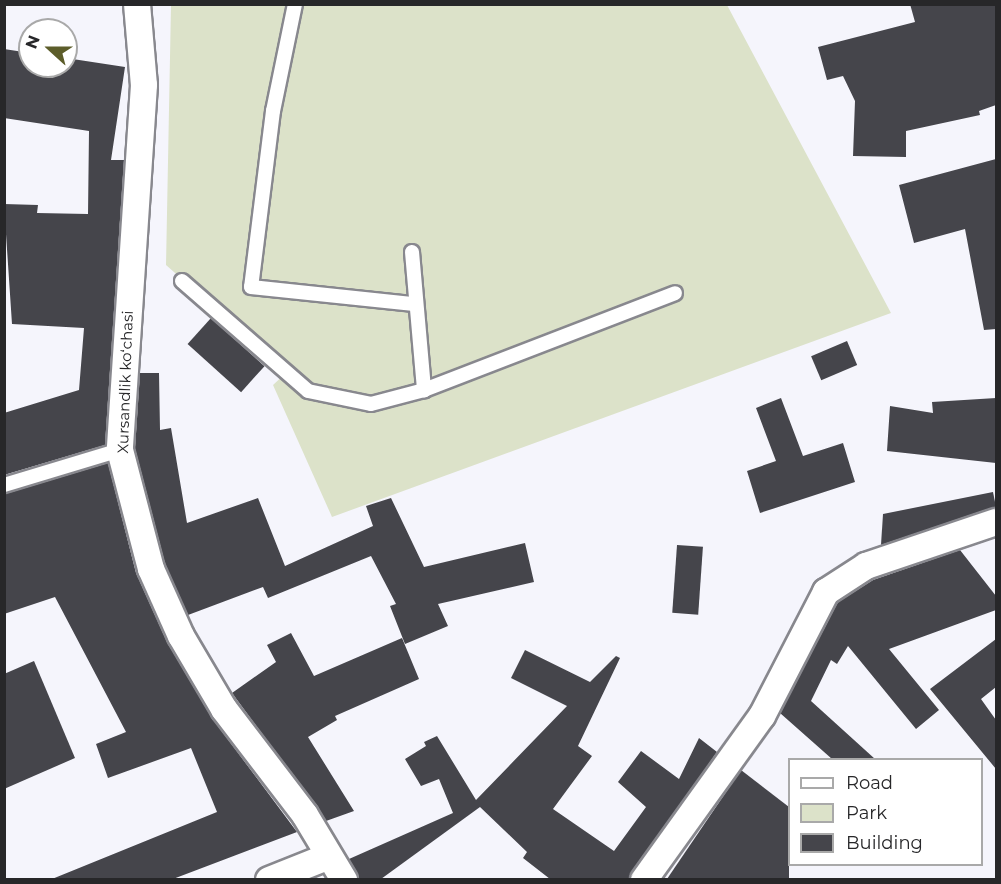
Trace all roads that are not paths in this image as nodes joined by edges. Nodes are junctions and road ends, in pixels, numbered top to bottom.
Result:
1 (137, 4) edge
2 (295, 4) edge
3 (412, 252) dead end
4 (182, 280) dead end
5 (675, 293) dead end
6 (414, 304) junction
7 (424, 390) junction
8 (120, 450) junction
9 (4, 485) edge
10 (996, 522) edge
11 (327, 857) junction
12 (269, 879) edge
13 (344, 879) edge
14 (644, 879) edge

1 - 8 street, Xursandlik koʻchasi
2 - 6 lane
3 - 6 lane
4 - 7 lane
5 - 7 lane
6 - 7 lane
8 - 9 lane
8 - 11 street, Xursandlik koʻchasi
10 - 14 street
11 - 12 street
11 - 13 street, Xursandlik koʻchasi

